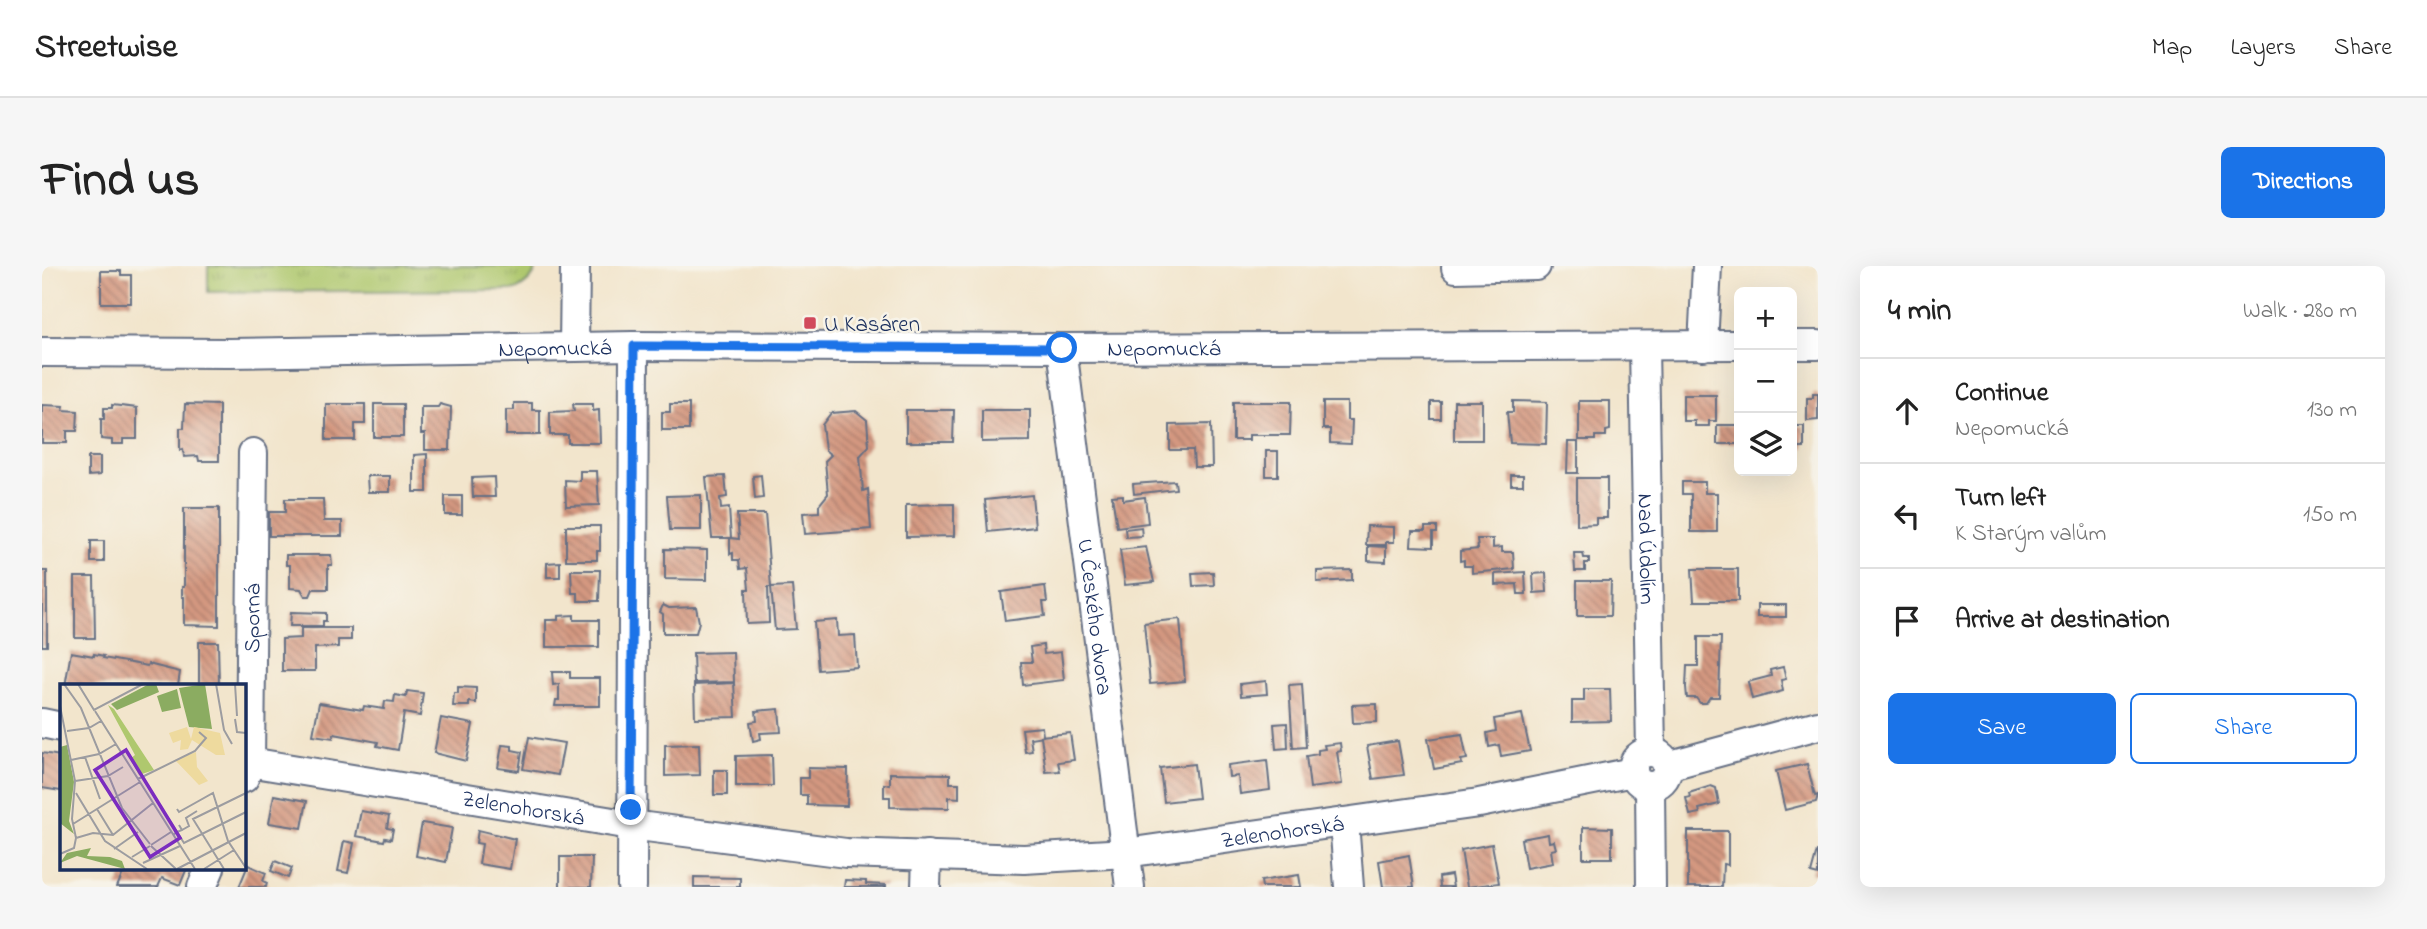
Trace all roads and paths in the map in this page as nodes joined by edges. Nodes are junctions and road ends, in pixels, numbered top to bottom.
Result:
1 (575, 266) edge
2 (1536, 266) edge
3 (1707, 266) edge
4 (1462, 267) edge
5 (1734, 345) edge
6 (1797, 345) edge
7 (1818, 345) edge
8 (634, 346) junction
9 (1644, 346) junction
10 (1703, 346) junction
11 (574, 347) junction
12 (1062, 348) junction
13 (42, 352) edge
14 (253, 453) dead end
15 (42, 723) edge
16 (1818, 725) edge
17 (60, 727) edge
18 (246, 768) edge
19 (1650, 769) junction
20 (1344, 822) junction
21 (631, 825) junction
22 (1126, 853) junction
23 (927, 855) junction
24 (209, 870) edge
25 (202, 887) edge
26 (632, 887) edge
27 (926, 887) edge
28 (1130, 887) edge
29 (1349, 887) edge
30 (1651, 887) edge

1 - 11 street
2 - 4 street
3 - 10 street
5 - 10 street, Nepomucká
6 - 7 street
8 - 11 street, Nepomucká
8 - 12 street, Nepomucká
8 - 21 street
9 - 10 street, Nepomucká
9 - 12 street, Nepomucká
9 - 19 street, Nad Údolím
11 - 13 street, Nepomucká
12 - 22 street, U Českého dvora
14 - 18 street, Sporná
15 - 17 street
16 - 19 street, Zelenohorská
18 - 21 street, Zelenohorská
19 - 20 street, Zelenohorská
19 - 30 street, Nad Údolím
20 - 22 street, Zelenohorská
20 - 29 street
21 - 23 street, Zelenohorská
21 - 26 street
22 - 23 street, Zelenohorská
22 - 28 street, U Českého dvora
23 - 27 street
24 - 25 street

